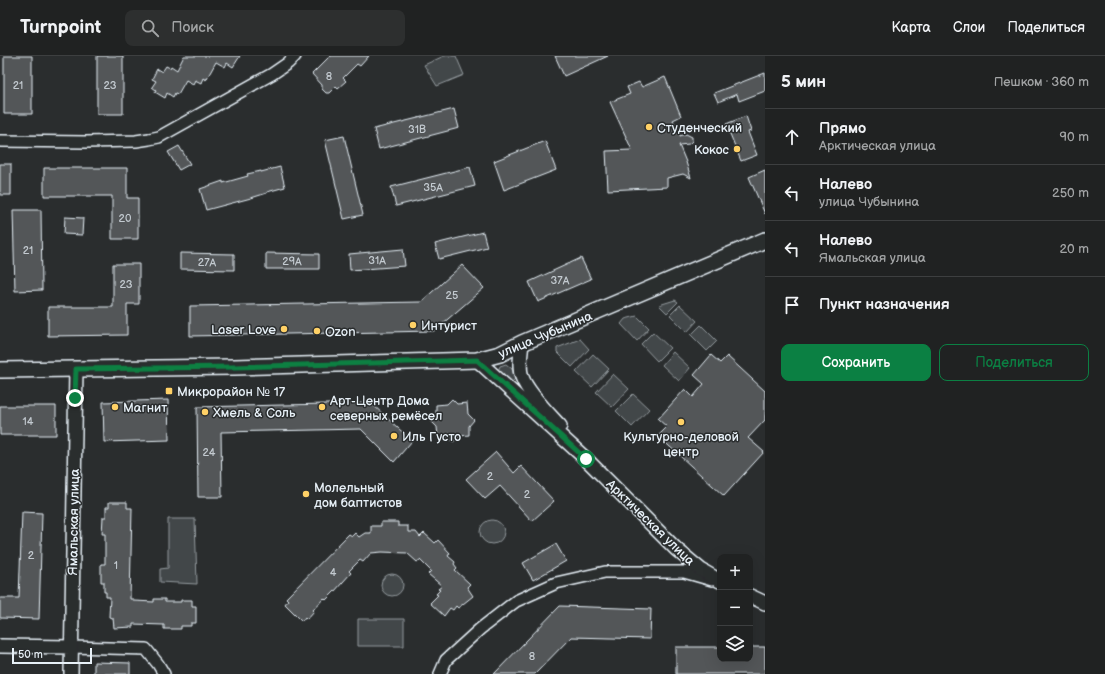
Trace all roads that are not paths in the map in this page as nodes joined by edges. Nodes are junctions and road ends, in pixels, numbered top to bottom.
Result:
1 (295, 56) edge
2 (0, 142) edge
3 (765, 240) edge
4 (522, 344) junction
5 (477, 360) junction
6 (76, 369) junction
7 (0, 370) edge
8 (586, 459) junction
9 (717, 580) edge
10 (717, 581) edge
11 (753, 597) edge
12 (765, 603) edge
13 (0, 646) edge
14 (71, 647) junction
15 (71, 674) edge
16 (164, 674) edge
17 (440, 674) edge

1 - 2 street
3 - 4 main road, улица Чубынина
4 - 5 main road, улица Чубынина
4 - 8 street, Арктическая улица
5 - 6 main road, улица Чубынина
5 - 8 street, Арктическая улица
6 - 7 main road, улица Чубынина
6 - 14 street, Ямальская улица
8 - 9 street, Арктическая улица
10 - 17 street
11 - 12 street
13 - 14 street
14 - 15 street, Ямальская улица
14 - 16 street

